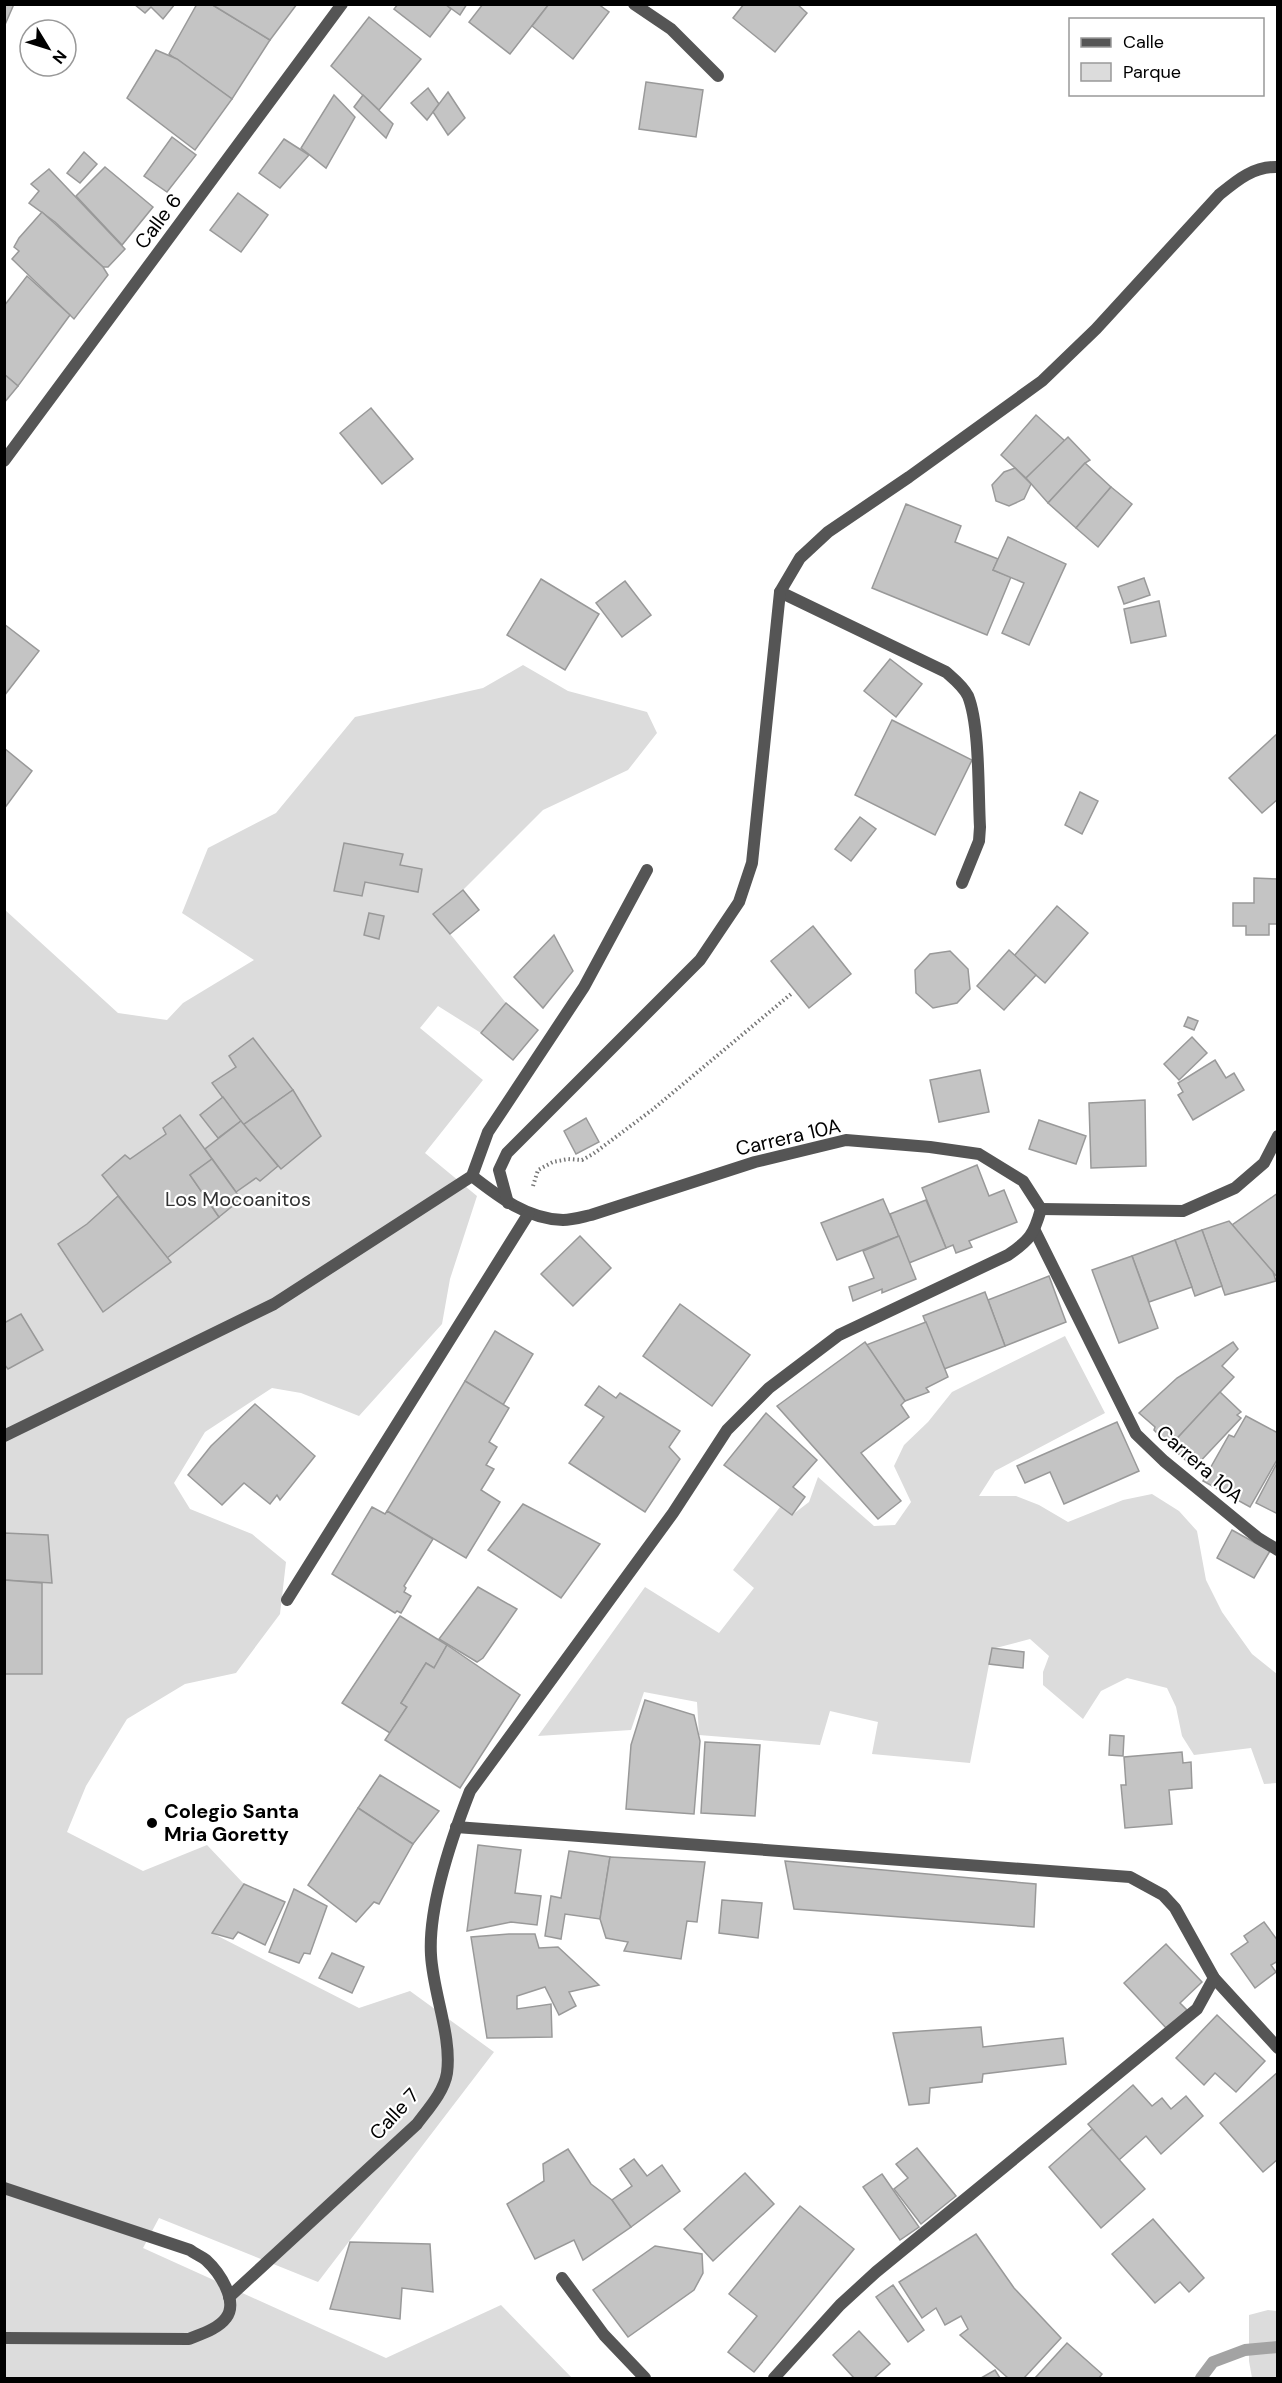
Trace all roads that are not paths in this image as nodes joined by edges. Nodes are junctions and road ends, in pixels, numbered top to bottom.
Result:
1 (342, 4) edge
2 (634, 4) edge
3 (718, 76) dead end
4 (1278, 167) edge
5 (4, 461) edge
6 (780, 592) junction
7 (647, 870) dead end
8 (962, 883) dead end
9 (1278, 1136) edge
10 (472, 1176) junction
11 (508, 1203) junction
12 (1041, 1209) junction
13 (529, 1213) junction
14 (1035, 1231) junction
15 (4, 1436) edge
16 (1278, 1550) edge
17 (287, 1600) dead end
18 (456, 1827) junction
19 (1214, 1978) junction
20 (1278, 2048) edge
21 (4, 2188) edge
22 (562, 2278) dead end
23 (229, 2297) junction
24 (4, 2338) edge
25 (645, 2379) edge
26 (774, 2379) edge

1 - 5 street, Calle 6
2 - 3 street
4 - 6 street
6 - 8 street
6 - 11 street
7 - 10 street
9 - 12 street
10 - 11 street, Carrera 10A
10 - 15 street
11 - 13 street, Carrera 10A
12 - 13 street, Carrera 10A
12 - 14 street
13 - 17 street
14 - 16 street, Carrera 10A
14 - 18 street, Calle 7
18 - 19 street
18 - 23 street, Calle 7
19 - 20 street
19 - 26 street
21 - 23 street
22 - 25 street
23 - 24 street

